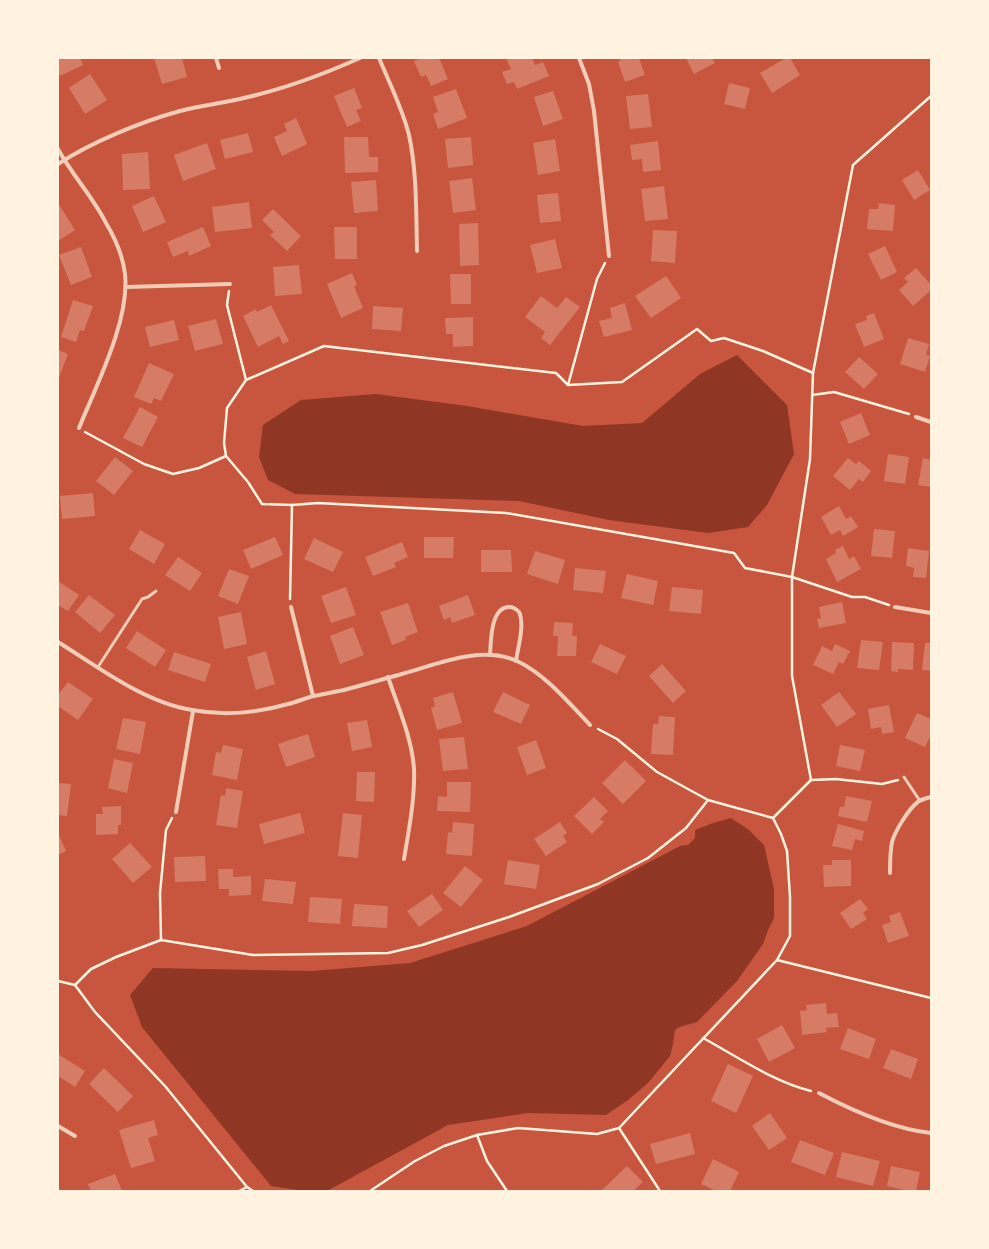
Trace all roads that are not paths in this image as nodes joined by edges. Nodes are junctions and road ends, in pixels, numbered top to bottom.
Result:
1 (216, 58) edge
2 (360, 58) edge
3 (378, 58) edge
4 (579, 58) edge
5 (219, 68) dead end
6 (58, 149) edge
7 (64, 160) junction
8 (58, 164) edge
9 (417, 251) dead end
10 (609, 256) road end
11 (230, 284) road end
12 (126, 287) junction
13 (916, 417) road end
14 (931, 422) edge
15 (78, 428) road end
16 (156, 591) dead end
17 (290, 607) road end
18 (895, 607) road end
19 (931, 613) edge
20 (58, 642) edge
21 (490, 656) junction
22 (516, 661) junction
23 (98, 667) junction
24 (388, 678) junction
25 (313, 696) junction
26 (193, 711) junction
27 (590, 725) road end
28 (904, 778) road end
29 (931, 797) edge
30 (920, 801) junction
31 (176, 812) road end
32 (404, 859) dead end
33 (890, 873) dead end
34 (819, 1093) road end
35 (58, 1126) edge
36 (931, 1133) edge
37 (76, 1136) dead end

1 - 5 street
2 - 7 street
3 - 9 street
4 - 10 street
6 - 7 street
7 - 8 street
7 - 12 street
11 - 12 street
12 - 15 street
13 - 14 street
16 - 23 lane
17 - 25 street
18 - 19 street
20 - 23 street
21 - 22 street
21 - 22 street
21 - 24 street
22 - 27 street
23 - 26 street
24 - 25 street
24 - 32 street
25 - 26 street
26 - 31 street
28 - 30 lane
29 - 30 street
30 - 33 street
34 - 36 street
35 - 37 street

